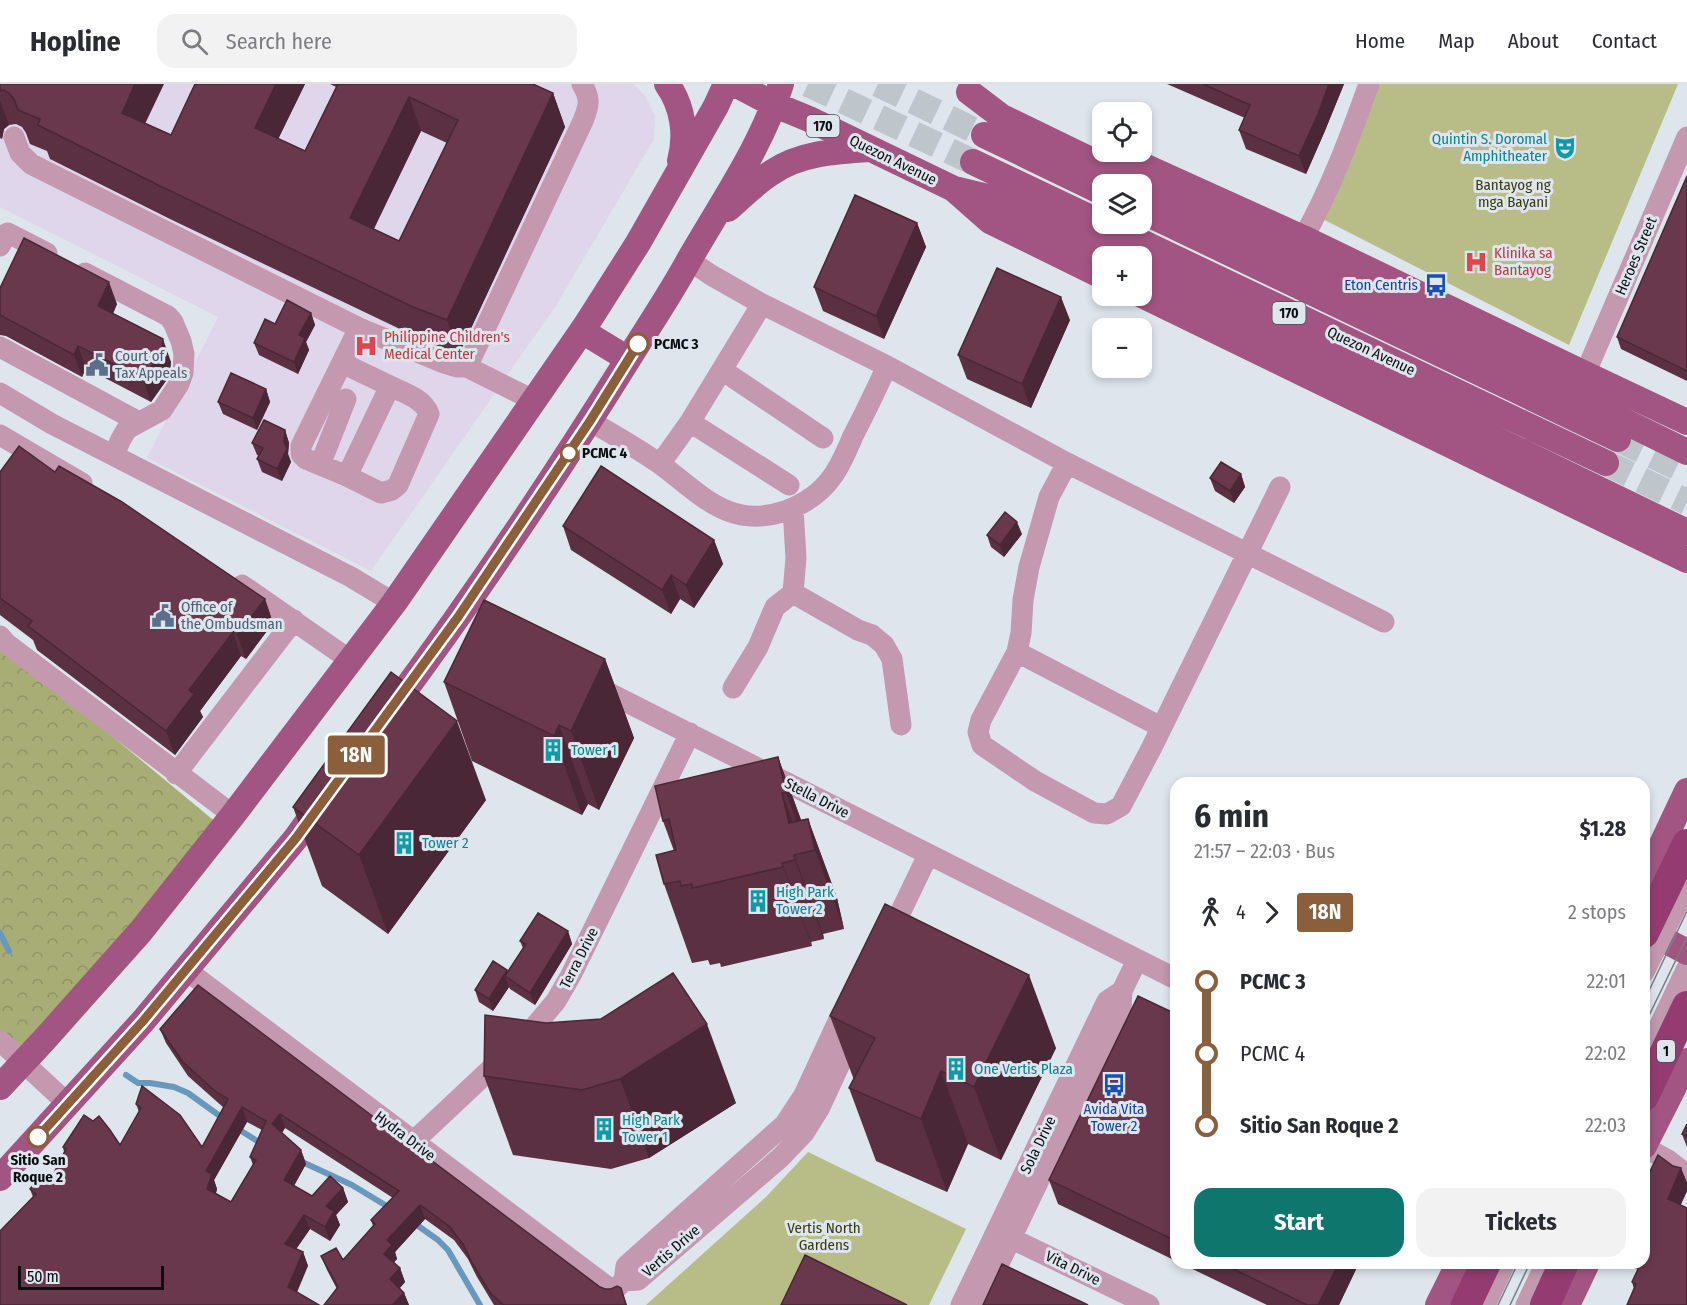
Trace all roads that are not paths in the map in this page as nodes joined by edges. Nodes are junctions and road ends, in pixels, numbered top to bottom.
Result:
1 (582, 84) edge
2 (667, 84) edge
3 (726, 84) edge
4 (735, 84) edge
5 (1369, 84) edge
6 (961, 88) edge
7 (778, 94) edge
8 (984, 135) tunnel mouth
9 (15, 137) dead end
10 (1687, 137) edge
11 (1092, 142) edge
12 (871, 149) junction
13 (973, 162) tunnel mouth
14 (1135, 162) edge
15 (1119, 174) edge
16 (1092, 187) edge
17 (669, 188) junction
18 (954, 189) junction
19 (1152, 190) edge
20 (1152, 216) edge
21 (711, 223) junction
22 (1304, 238) junction
23 (0, 246) edge
24 (1098, 246) edge
25 (689, 260) junction
26 (1092, 271) edge
27 (1152, 273) edge
28 (1152, 300) edge
29 (762, 304) junction
30 (359, 328) junction
31 (582, 331) junction
32 (0, 347) edge
33 (628, 360) junction
34 (469, 361) junction
35 (342, 363) junction
36 (887, 366) junction
37 (722, 370) junction
38 (1584, 374) junction
39 (390, 386) junction
40 (0, 393) edge
41 (536, 396) junction
42 (346, 399) dead end
43 (590, 421) junction
44 (139, 422) junction
45 (690, 422) junction
46 (1687, 422) edge
47 (823, 438) dead end
48 (1, 439) edge
49 (1618, 439) tunnel mouth
50 (1687, 452) edge
51 (114, 455) junction
52 (1067, 463) junction
53 (1606, 463) tunnel mouth
54 (660, 464) junction
55 (320, 465) junction
56 (347, 476) junction
57 (789, 485) dead end
58 (1280, 487) dead end
59 (96, 491) edge
60 (793, 508) junction
61 (1687, 532) edge
62 (1664, 549) junction
63 (1246, 553) junction
64 (1687, 560) edge
65 (225, 574) edge
66 (1687, 574) edge
67 (793, 593) junction
68 (394, 603) junction
69 (294, 620) junction
70 (1384, 622) dead end
71 (0, 636) edge
72 (1017, 652) junction
73 (350, 660) junction
74 (576, 676) edge
75 (733, 688) dead end
76 (901, 725) dead end
77 (1161, 727) junction
78 (377, 728) edge
79 (690, 733) junction
80 (177, 774) junction
81 (334, 786) edge
82 (1687, 791) edge
83 (233, 815) junction
84 (1687, 844) edge
85 (928, 855) junction
86 (1650, 870) edge
87 (1650, 873) edge
88 (1687, 885) edge
89 (1687, 912) edge
90 (1650, 921) edge
91 (1650, 934) edge
92 (1687, 952) edge
93 (880, 956) edge
94 (1137, 960) junction
95 (1650, 960) edge
96 (1687, 968) edge
97 (186, 970) junction
98 (1170, 976) edge
99 (858, 1001) edge
100 (1687, 1006) edge
101 (0, 1041) edge
102 (1650, 1045) edge
103 (1687, 1061) edge
104 (23, 1063) junction
105 (1650, 1083) edge
106 (0, 1087) edge
107 (68, 1104) junction
108 (1650, 1135) edge
109 (413, 1142) junction
110 (1650, 1150) edge
111 (1687, 1175) edge
112 (0, 1178) edge
113 (1004, 1235) junction
114 (1456, 1269) edge
115 (1483, 1269) edge
116 (1502, 1269) edge
117 (1543, 1269) edge
118 (1561, 1269) edge
119 (1584, 1269) edge
120 (624, 1281) joint
121 (961, 1305) edge
122 (979, 1305) edge
123 (1149, 1305) edge
124 (1438, 1305) edge
125 (1466, 1305) edge
126 (1485, 1305) edge
127 (1526, 1305) edge
128 (1545, 1305) edge
129 (1567, 1305) edge

1 - 34 lane
2 - 17 main road
3 - 17 main road
4 - 7 main road, Quezon Avenue / 170
5 - 22 lane
6 - 11 main road
6 - 15 main road
7 - 12 main road, Quezon Avenue / 170
7 - 21 main road
8 - 16 main road
9 - 30 lane
10 - 38 lane, Heroes Street
12 - 18 main road, Quezon Avenue / 170
12 - 21 main road
13 - 53 main road, Quezon Avenue / 170
14 - 22 main road
17 - 31 main road
18 - 24 main road, Quezon Avenue / 170
18 - 26 main road, Quezon Avenue / 170
19 - 50 main road
20 - 49 main road, Quezon Avenue / 170
21 - 25 main road
22 - 38 main road
23 - 44 lane
25 - 29 lane
25 - 33 main road
27 - 61 main road, Quezon Avenue / 170
28 - 62 main road
29 - 36 lane
29 - 37 lane
30 - 34 lane
30 - 35 lane
31 - 33 main road
31 - 41 main road
32 - 44 lane
33 - 43 main road
34 - 41 lane
35 - 39 lane
35 - 55 lane
36 - 52 lane
36 - 60 lane
37 - 45 lane
37 - 47 lane
38 - 46 main road
39 - 56 lane
39 - 56 lane
40 - 51 lane
41 - 68 main road
42 - 55 lane
43 - 54 lane
43 - 78 main road
44 - 51 lane
45 - 54 lane
45 - 57 lane
48 - 59 lane
51 - 68 lane
52 - 63 lane
52 - 72 lane
54 - 60 lane
55 - 56 lane
58 - 63 lane
60 - 67 lane
62 - 64 main road
62 - 66 main road
63 - 70 lane
63 - 77 lane
65 - 69 lane
67 - 75 lane
67 - 76 lane
68 - 73 main road
69 - 73 lane
69 - 80 lane
71 - 80 lane
72 - 77 lane
72 - 77 lane
73 - 83 main road
74 - 79 lane, Stella Drive
79 - 85 lane, Stella Drive
79 - 109 lane, Terra Drive
80 - 83 lane
81 - 97 main road
82 - 86 main road
83 - 104 main road
84 - 90 highway, bridge
85 - 93 lane
85 - 94 lane, Stella Drive
87 - 89 main road
88 - 95 lane, bridge
91 - 92 main road
94 - 98 lane, Stella Drive
94 - 113 lane, Sola Drive
96 - 102 lane
97 - 107 main road
97 - 109 lane, Hydra Drive
99 - 120 lane, Vertis Drive
100 - 105 highway, 1
101 - 104 lane
103 - 108 main road, 1
104 - 106 main road
104 - 107 lane
107 - 112 main road
109 - 120 lane, Hydra Drive
110 - 111 lane
113 - 121 lane, Sola Drive
113 - 122 lane, Sola Drive
113 - 123 lane, Vita Drive
114 - 124 main road
115 - 125 highway
116 - 126 lane
117 - 127 lane
118 - 128 highway
119 - 129 main road

